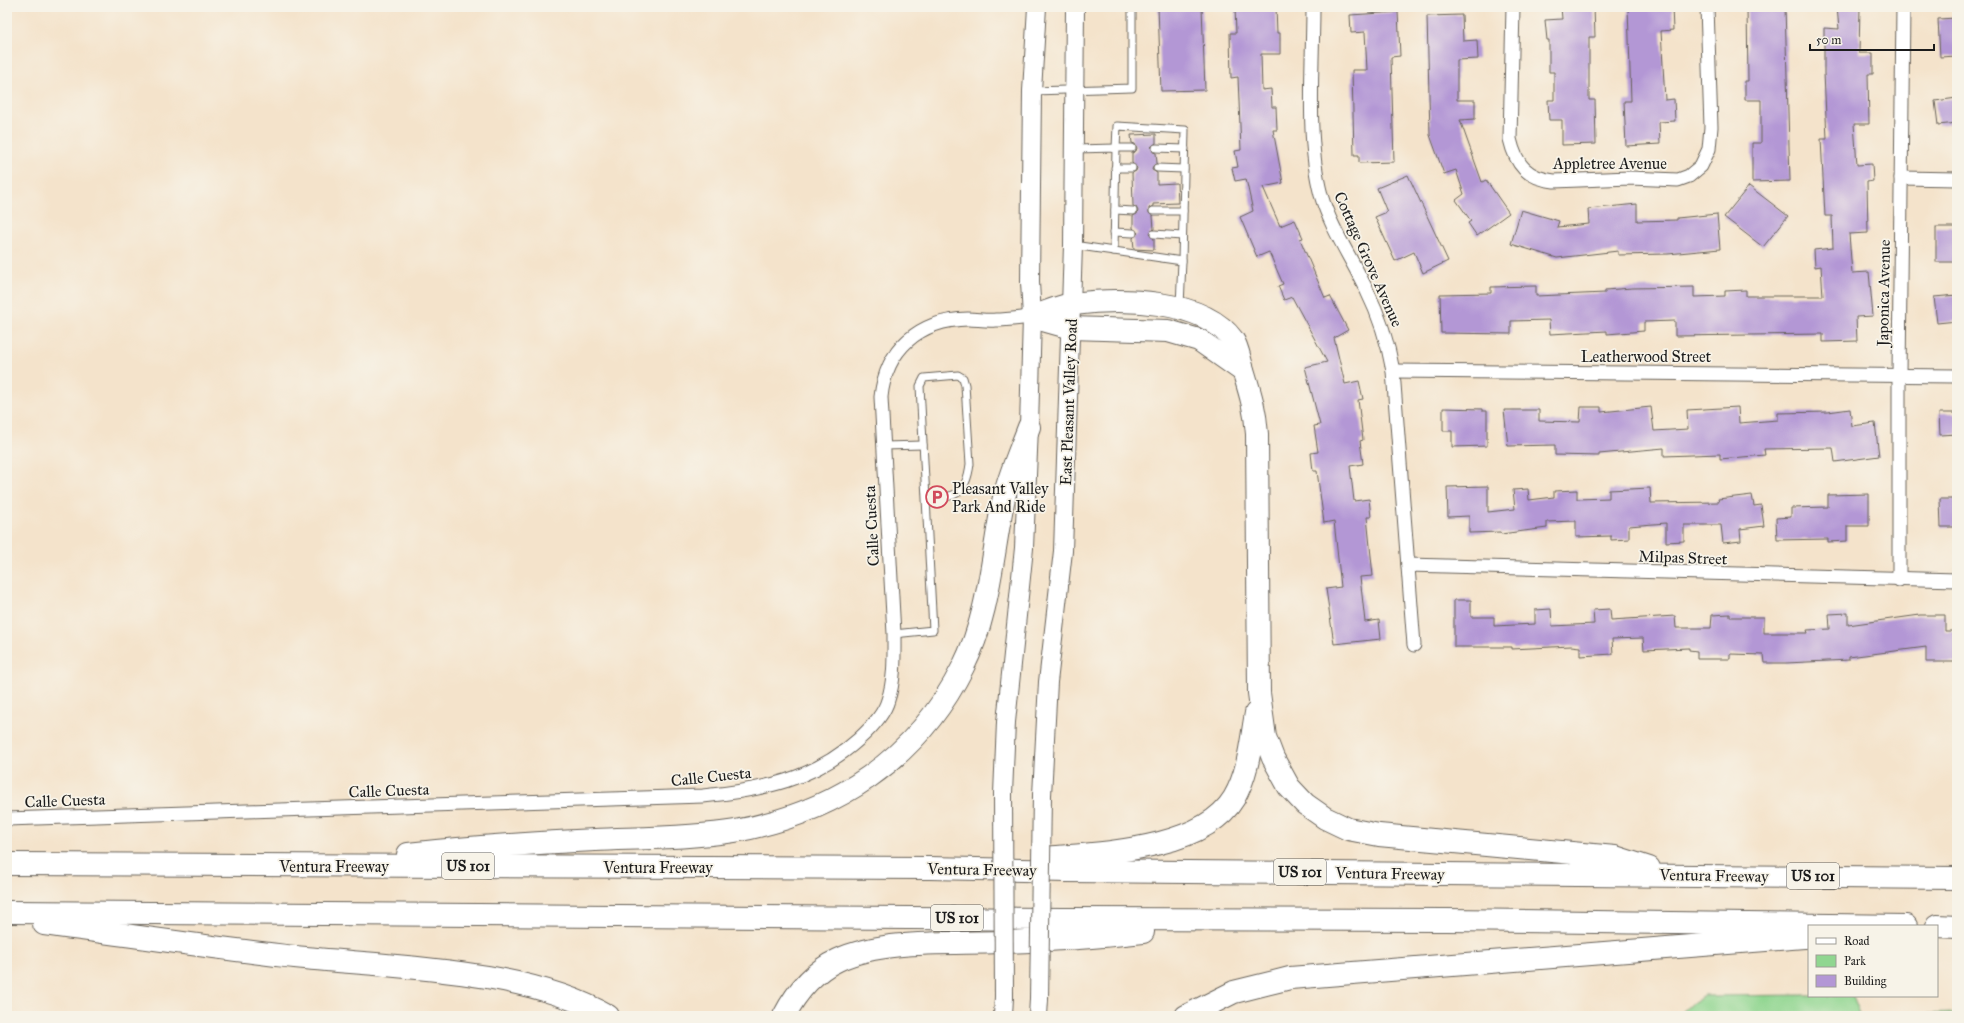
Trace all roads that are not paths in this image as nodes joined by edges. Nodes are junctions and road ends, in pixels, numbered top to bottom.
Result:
1 (1037, 7) edge
2 (1075, 7) edge
3 (1132, 7) edge
4 (1313, 7) edge
5 (1513, 7) edge
6 (1707, 7) edge
7 (1903, 7) edge
8 (1073, 90) junction
9 (1032, 91) junction
10 (1116, 148) junction
11 (1132, 148) dead end
12 (1156, 148) dead end
13 (1075, 149) junction
14 (1185, 150) junction
15 (1115, 168) junction
16 (1132, 168) dead end
17 (1157, 168) dead end
18 (1184, 169) junction
19 (1901, 178) junction
20 (1957, 179) edge
21 (1115, 210) junction
22 (1133, 211) dead end
23 (1153, 211) dead end
24 (1183, 211) junction
25 (1114, 232) junction
26 (1133, 233) dead end
27 (1154, 234) dead end
28 (1182, 236) junction
29 (1073, 245) junction
30 (1114, 251) junction
31 (1182, 261) junction
32 (1071, 304) junction
33 (1180, 307) junction
34 (1032, 317) junction
35 (1071, 328) junction
36 (1243, 371) junction
37 (1393, 371) junction
38 (1899, 375) junction
39 (1957, 376) edge
40 (1029, 428) junction
41 (923, 445) junction
42 (884, 446) junction
43 (926, 498) junction
44 (1408, 565) junction
45 (1900, 580) junction
46 (1957, 580) edge
47 (894, 634) junction
48 (1414, 645) dead end
49 (1260, 693) junction
50 (7, 819) edge
51 (7, 864) edge
52 (286, 866) junction
53 (930, 868) junction
54 (1670, 874) junction
55 (1957, 878) edge
56 (7, 912) edge
57 (7, 919) edge
58 (1252, 920) junction
59 (1839, 925) edge
60 (1808, 937) edge
61 (1039, 1007) edge
62 (608, 1016) edge
63 (784, 1016) edge
64 (1003, 1016) edge
65 (1186, 1016) edge

1 - 9 main road
2 - 8 main road, East Pleasant Valley Road
3 - 8 lane
4 - 37 street, Cottage Grove Avenue
5 - 6 street, Appletree Avenue
7 - 19 street, Japonica Avenue
8 - 9 lane
8 - 13 main road, East Pleasant Valley Road
9 - 34 main road
10 - 11 lane
10 - 13 lane
10 - 14 lane
10 - 15 lane
12 - 14 lane
13 - 29 main road, East Pleasant Valley Road
14 - 18 lane
15 - 16 lane
15 - 21 lane
17 - 18 lane
18 - 24 lane
19 - 20 street
19 - 38 street, Japonica Avenue
21 - 22 lane
21 - 25 lane
23 - 24 lane
24 - 28 lane
25 - 26 lane
25 - 30 lane
27 - 28 lane
28 - 31 lane
29 - 30 lane
29 - 32 main road, East Pleasant Valley Road
30 - 31 lane
31 - 33 lane
32 - 33 highway
32 - 34 highway
32 - 35 main road, East Pleasant Valley Road
33 - 36 highway
34 - 35 highway
34 - 40 main road
34 - 42 street, Calle Cuesta
35 - 36 highway
35 - 61 main road, East Pleasant Valley Road, bridge
36 - 49 highway
37 - 38 street, Leatherwood Street
37 - 44 street, Cottage Grove Avenue
38 - 39 street, Leatherwood Street
38 - 45 street, Japonica Avenue
40 - 52 highway
40 - 64 main road, bridge
41 - 42 lane
41 - 43 lane
41 - 43 lane
42 - 47 street, Calle Cuesta
43 - 47 lane
44 - 45 street, Milpas Street
44 - 48 street, Cottage Grove Avenue
45 - 46 street, Milpas Street
47 - 50 street, Calle Cuesta
49 - 53 highway
49 - 54 highway
51 - 52 highway, Ventura Freeway / US 101
52 - 53 highway, Ventura Freeway / US 101
53 - 54 highway, Ventura Freeway / US 101
54 - 55 highway, Ventura Freeway / US 101
56 - 58 highway, US 101
57 - 62 highway
58 - 59 highway, US 101
58 - 63 highway
60 - 65 highway

